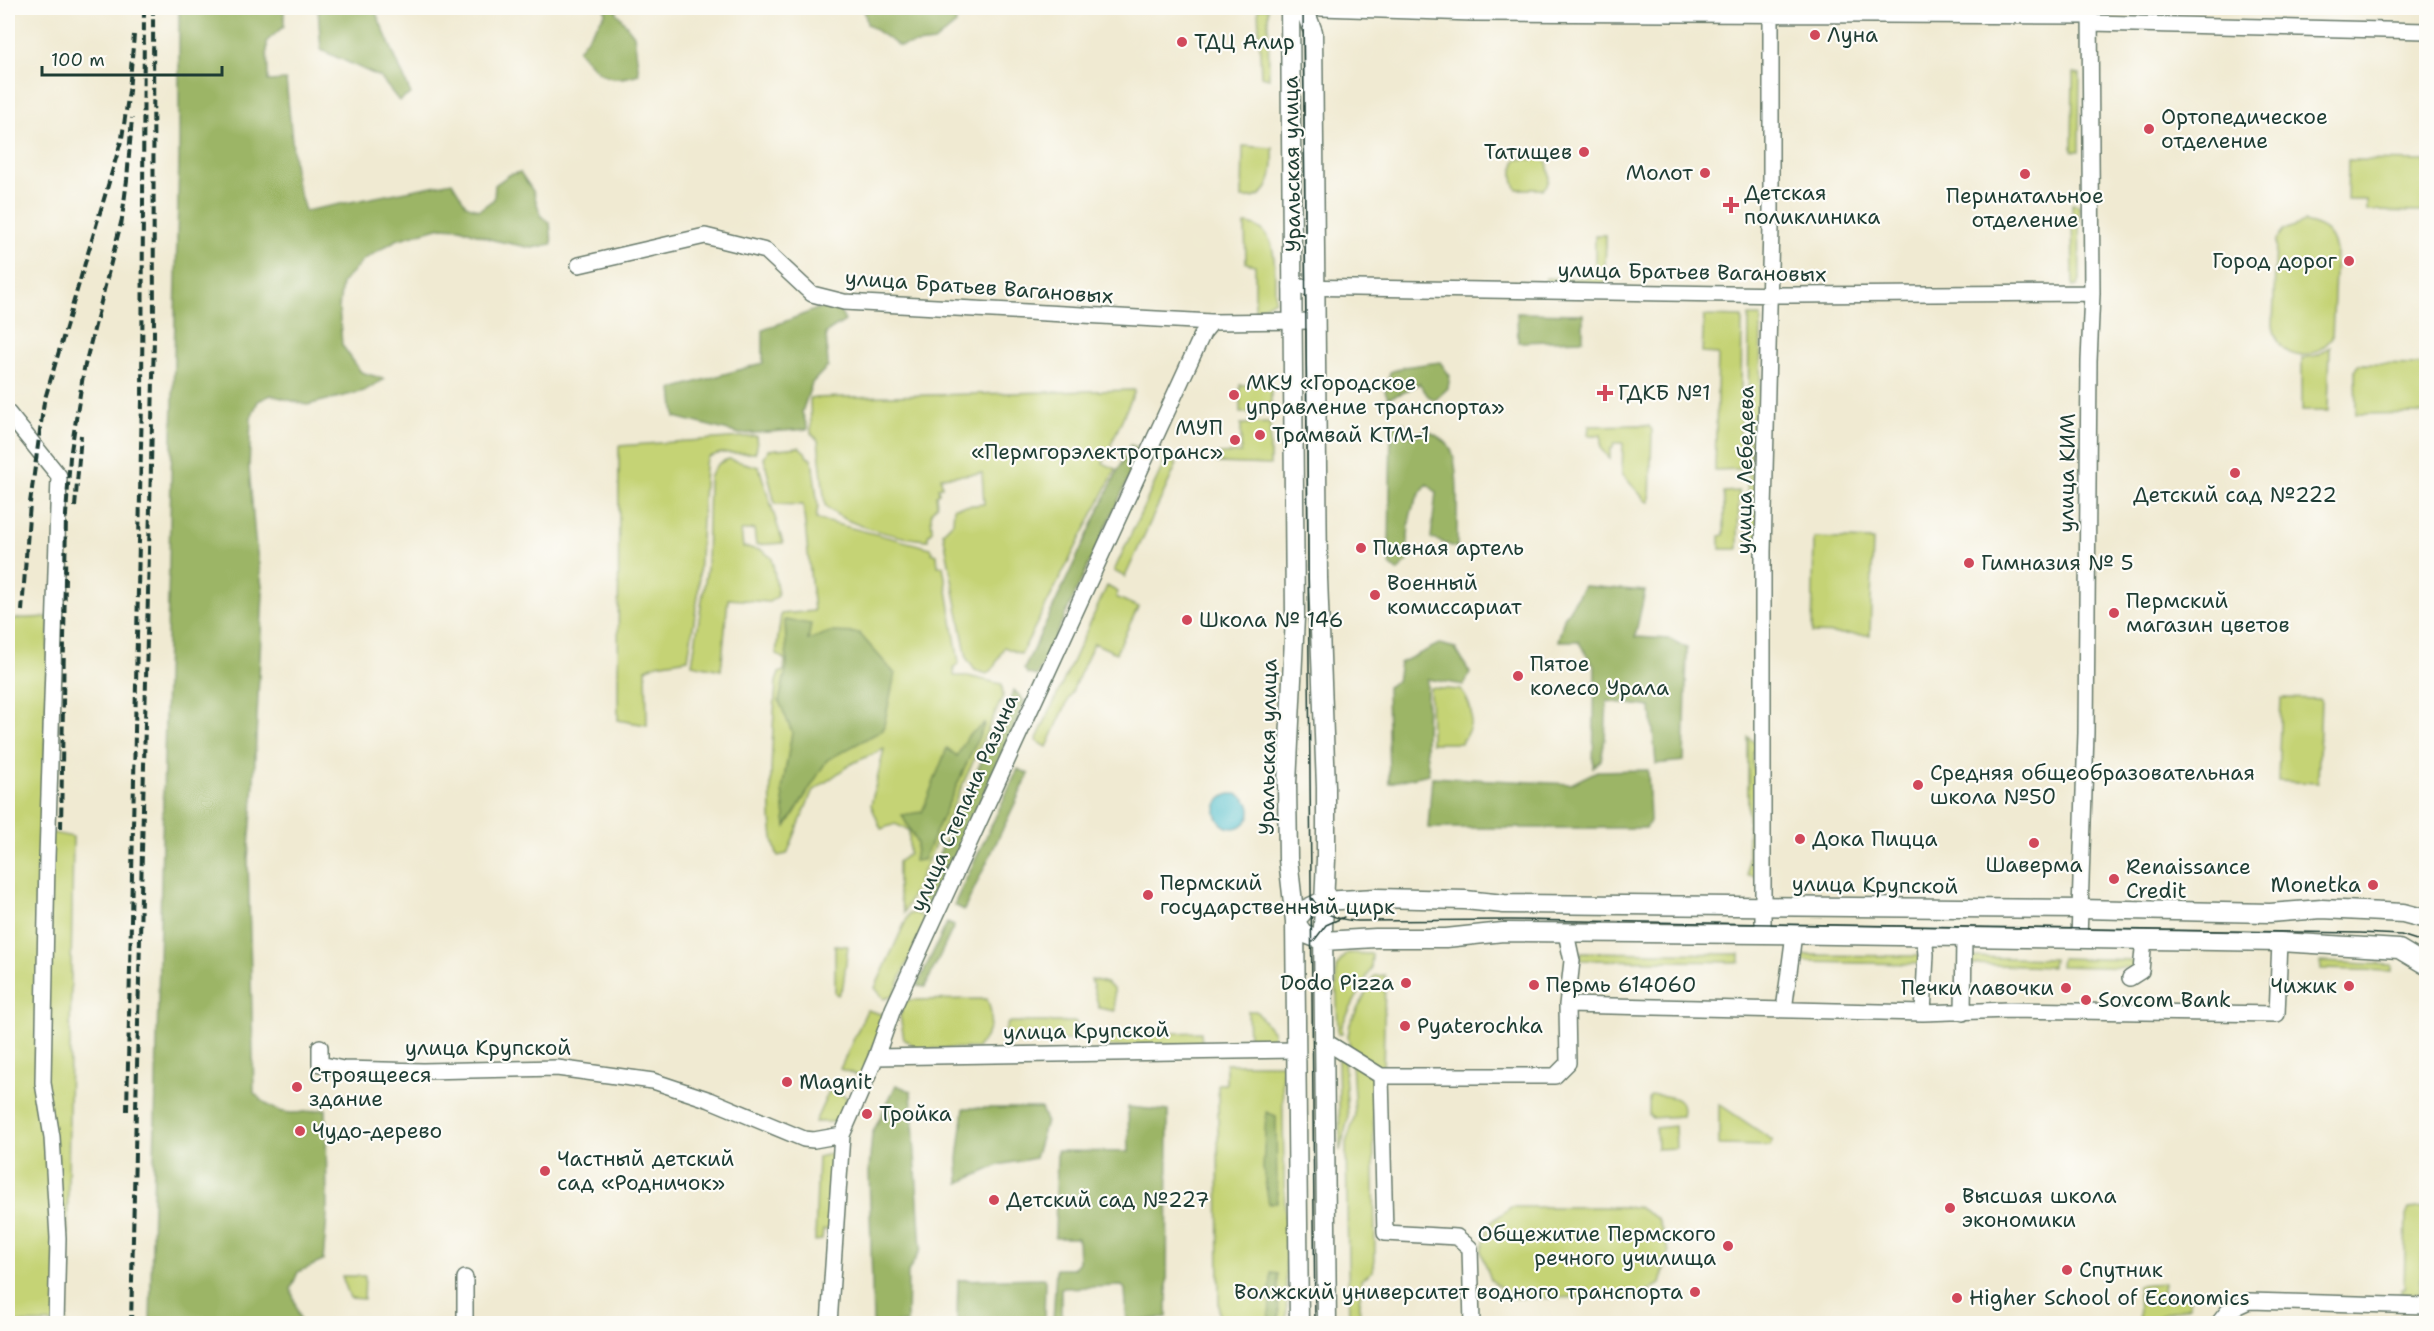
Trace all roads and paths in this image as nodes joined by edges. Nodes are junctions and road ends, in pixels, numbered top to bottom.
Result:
1 (1321, 8) edge
2 (1296, 9) edge
3 (1771, 11) edge
4 (2090, 16) edge
5 (2427, 31) edge
6 (579, 265) dead end
7 (1316, 286) junction
8 (1291, 287) junction
9 (2092, 293) junction
10 (1770, 294) junction
11 (1291, 321) junction
12 (1316, 321) junction
13 (1212, 322) junction
14 (8, 413) edge
15 (1323, 901) junction
16 (1764, 906) junction
17 (2080, 909) junction
18 (2427, 920) edge
19 (1295, 921) junction
20 (1566, 933) junction
21 (1763, 934) junction
22 (1794, 934) junction
23 (1924, 936) junction
24 (1965, 937) junction
25 (2079, 939) junction
26 (2144, 939) junction
27 (1323, 941) junction
28 (2280, 942) junction
29 (2427, 965) edge
30 (2130, 978) dead end
31 (1567, 1005) junction
32 (1784, 1010) junction
33 (1923, 1013) junction
34 (1963, 1013) junction
35 (1323, 1040) junction
36 (320, 1047) dead end
37 (1297, 1050) junction
38 (876, 1057) junction
39 (1381, 1076) junction
40 (842, 1135) junction
41 (465, 1278) dead end
42 (2427, 1306) edge
43 (56, 1323) edge
44 (465, 1323) edge
45 (829, 1323) edge
46 (1299, 1323) edge
47 (1327, 1323) edge
48 (1472, 1323) edge
49 (2218, 1323) edge

1 - 3 street
2 - 7 main road, Уральская улица
2 - 8 main road, Уральская улица
3 - 4 street
3 - 10 street, улица Лебедева
4 - 5 street
4 - 9 street, улица КИМ
6 - 13 street, улица Братьев Вагановых
7 - 8 street, улица Братьев Вагановых
7 - 10 street, улица Братьев Вагановых
7 - 12 main road, Уральская улица
8 - 11 main road, Уральская улица
9 - 10 street, улица Братьев Вагановых
9 - 17 street, улица КИМ
10 - 16 street, улица Лебедева
11 - 12 street
11 - 13 street, улица Братьев Вагановых
11 - 19 main road, Уральская улица
12 - 15 main road, Уральская улица
13 - 38 street, улица Степана Разина
14 - 43 street
15 - 16 main road, улица Крупской
15 - 19 main road
15 - 27 main road, Уральская улица
16 - 17 main road, улица Крупской
16 - 21 street, улица Лебедева
17 - 18 main road, улица Крупской
17 - 25 street, улица КИМ
19 - 27 main road
19 - 37 main road, Уральская улица
20 - 21 main road
20 - 27 main road
20 - 31 street
21 - 22 main road
22 - 23 main road
22 - 32 street
23 - 24 main road
23 - 33 street
24 - 25 main road
24 - 34 street
25 - 26 main road
26 - 28 main road
26 - 30 street
27 - 35 main road, Уральская улица
28 - 29 main road
28 - 34 street
31 - 32 street
31 - 39 street
32 - 33 street
33 - 34 street
35 - 39 street
35 - 47 main road, Уральская улица
36 - 40 street, улица Крупской
37 - 38 street, улица Крупской
37 - 46 main road, Уральская улица
38 - 40 street, улица Степана Разина
39 - 48 street
40 - 45 street, улица Степана Разина
41 - 44 street
42 - 49 street

